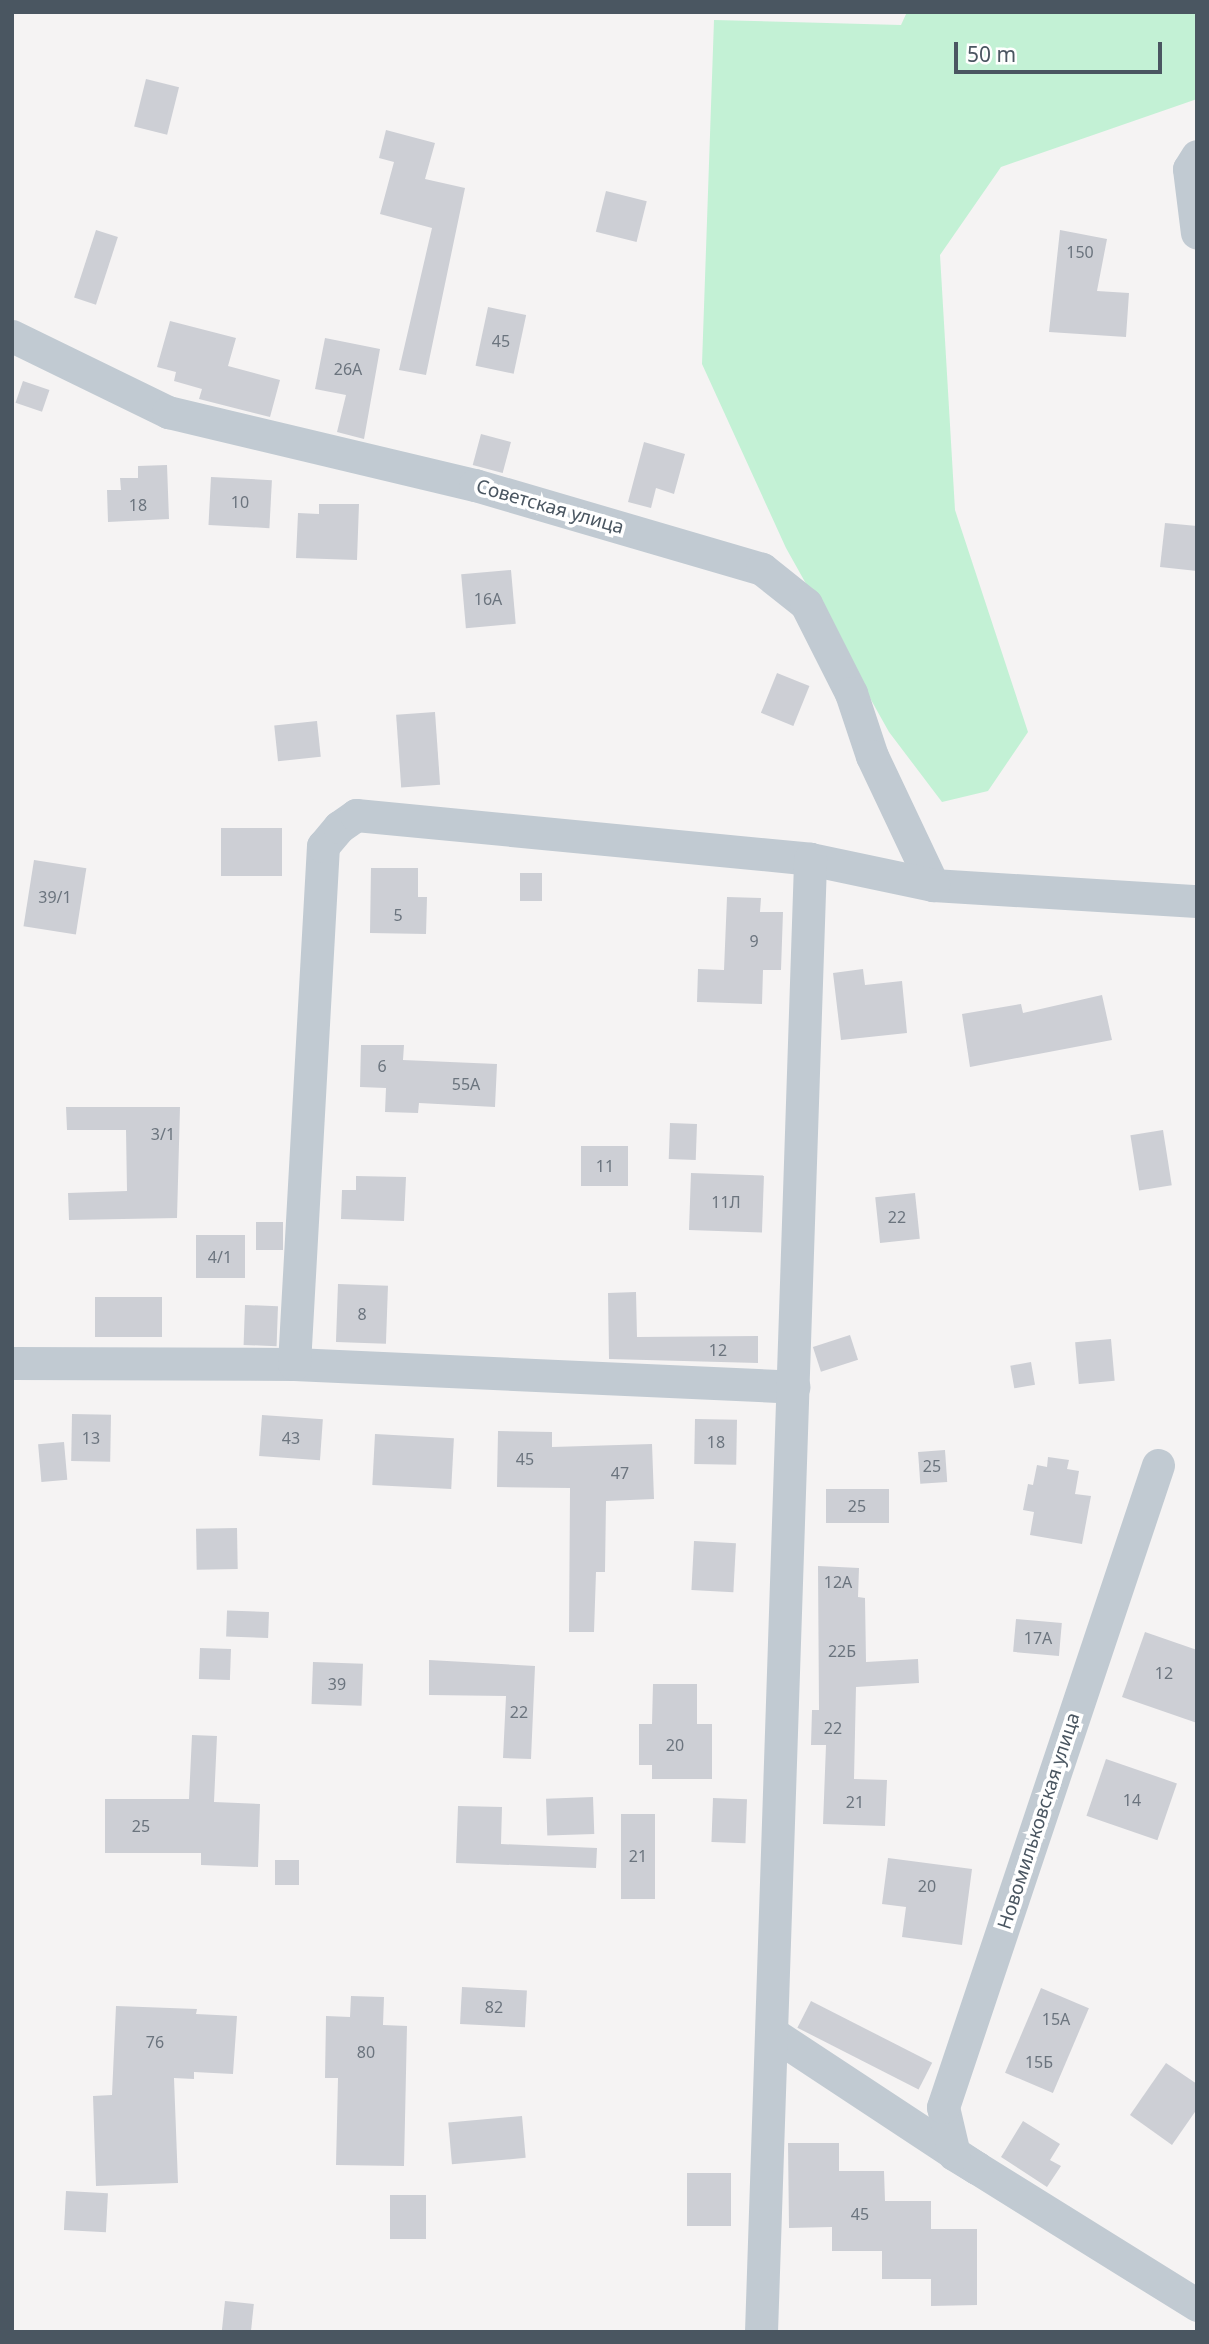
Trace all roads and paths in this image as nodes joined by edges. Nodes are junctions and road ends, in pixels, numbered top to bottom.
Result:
1 (1197, 156) edge
2 (1197, 233) edge
3 (12, 336) edge
4 (810, 859) junction
5 (929, 876) junction
6 (1197, 901) edge
7 (12, 1363) edge
8 (294, 1364) junction
9 (793, 1387) junction
10 (1158, 1465) dead end
11 (772, 2033) junction
12 (977, 2168) junction
13 (1197, 2305) edge
14 (761, 2332) edge

1 - 2 street
3 - 5 street, Советская улица
4 - 5 street
4 - 8 street
4 - 9 street
5 - 6 street
7 - 8 street
8 - 9 street
9 - 11 street
10 - 12 street, Новомильковская улица
11 - 12 street
11 - 14 street
12 - 13 street

